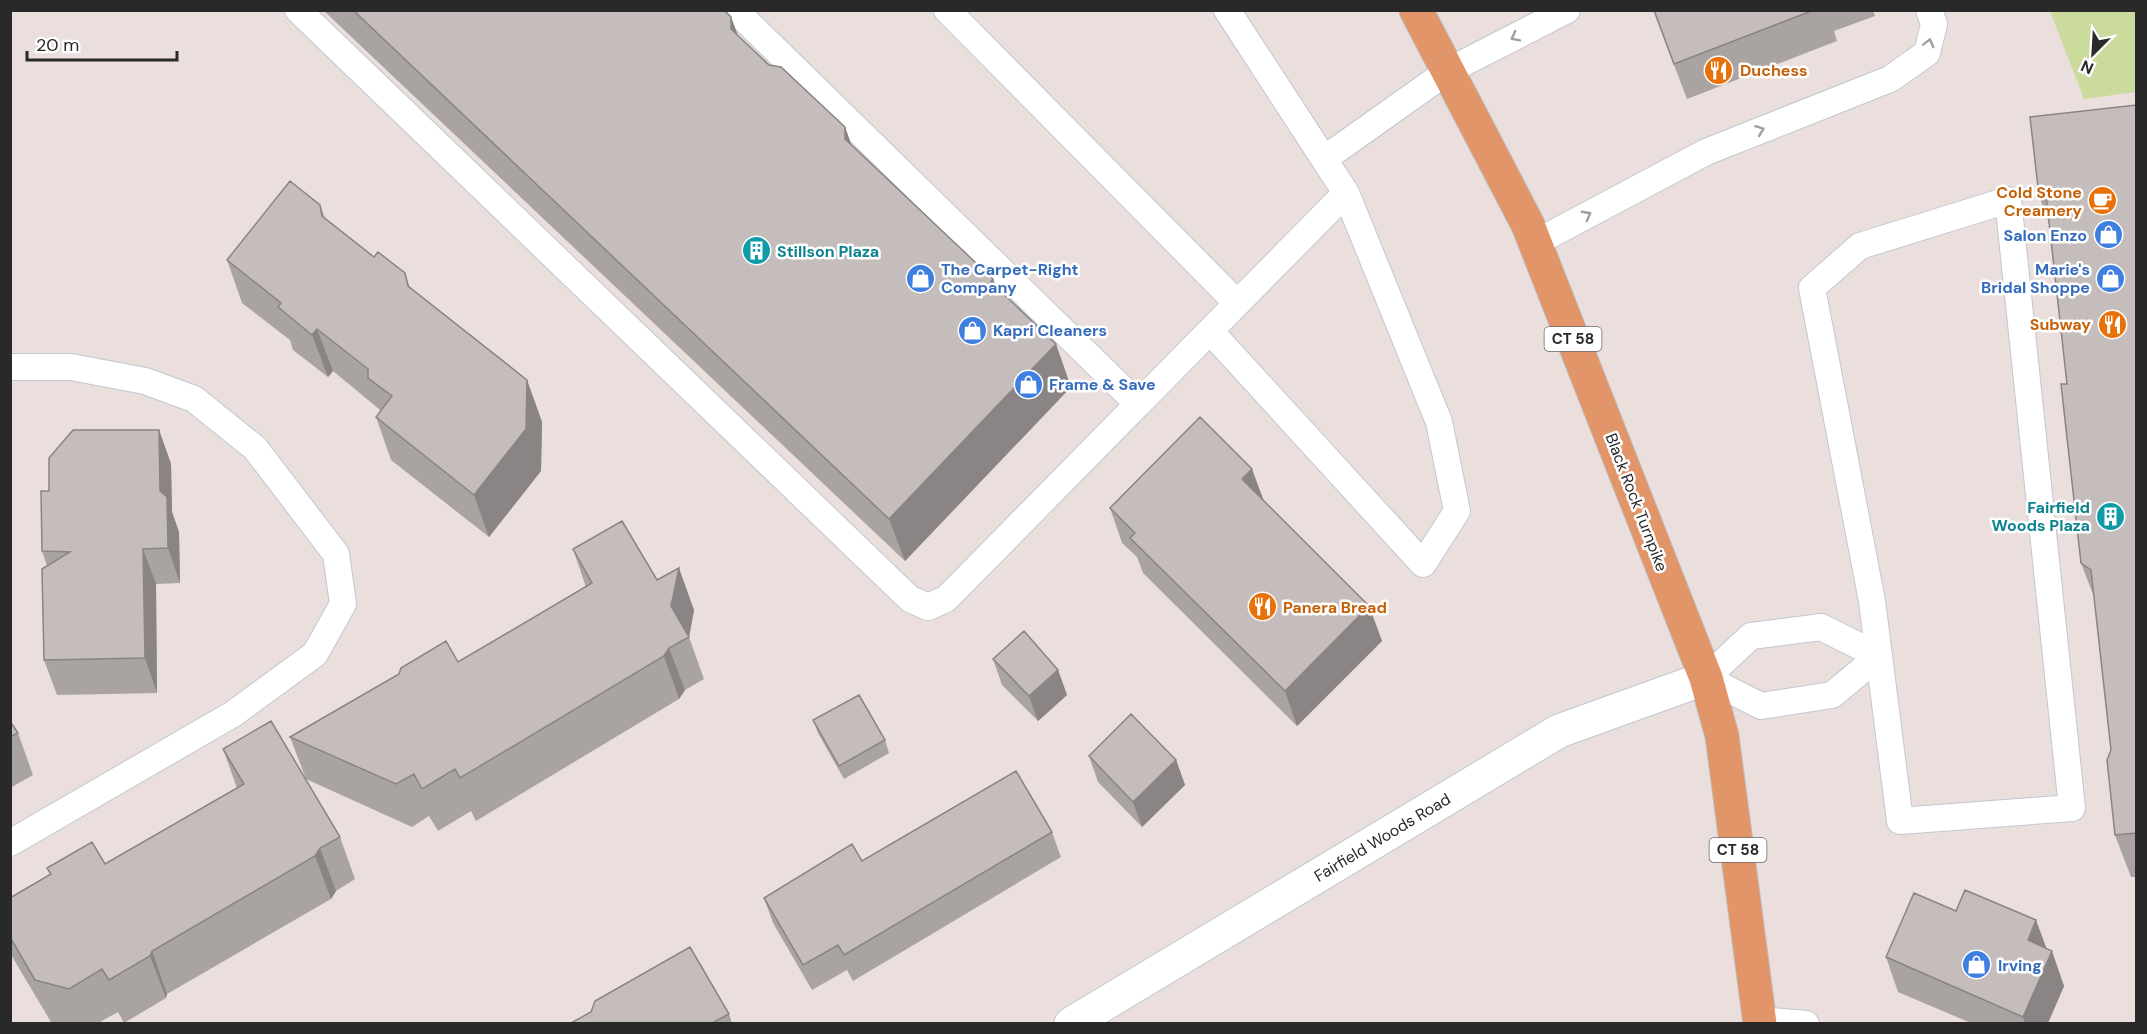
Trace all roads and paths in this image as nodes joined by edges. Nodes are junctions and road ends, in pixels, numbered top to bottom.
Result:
1 (298, 10) edge
2 (735, 10) edge
3 (947, 10) edge
4 (1227, 10) edge
5 (1416, 10) edge
6 (1567, 10) edge
7 (1929, 10) edge
8 (1448, 71) junction
9 (1324, 159) junction
10 (1346, 193) junction
11 (1535, 243) junction
12 (1237, 303) junction
13 (1210, 331) junction
14 (10, 367) edge
15 (1138, 404) junction
16 (1879, 656) junction
17 (1706, 678) junction
18 (10, 843) edge
19 (1760, 1022) edge
20 (1071, 1023) edge
21 (1806, 1023) edge

1 - 15 lane
2 - 15 lane
3 - 12 lane
4 - 9 lane
5 - 8 main road, Black Rock Turnpike / CT 58
6 -> 8 lane
11 -> 7 lane
8 - 9 lane
8 - 11 main road, Black Rock Turnpike / CT 58
9 - 10 lane
10 - 12 lane
10 - 13 lane
11 - 17 main road, Black Rock Turnpike / CT 58
12 - 13 lane
13 - 15 lane
14 - 18 lane
16 - 16 lane
16 - 17 lane
16 - 17 lane
17 - 19 main road, Black Rock Turnpike / CT 58
17 - 20 main road, Fairfield Woods Road
19 - 21 lane

